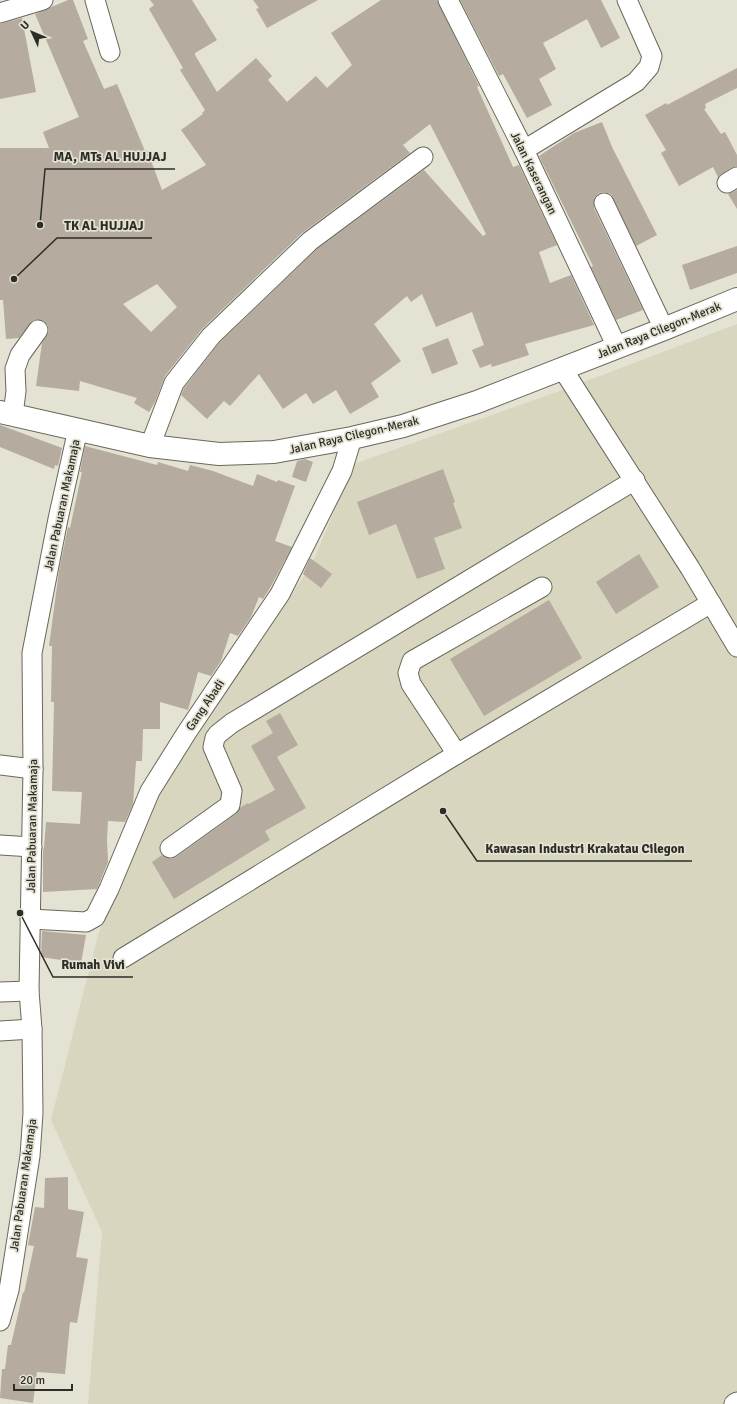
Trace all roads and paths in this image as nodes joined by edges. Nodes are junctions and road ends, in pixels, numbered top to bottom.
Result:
1 (43, 0) edge
2 (96, 0) edge
3 (448, 0) edge
4 (628, 0) edge
5 (24, 3) edge
6 (0, 13) edge
7 (110, 52) dead end
8 (524, 150) junction
9 (423, 157) dead end
10 (604, 203) dead end
11 (737, 299) edge
12 (664, 329) junction
13 (38, 330) dead end
14 (617, 347) junction
15 (562, 368) junction
16 (7, 414) edge
17 (78, 429) junction
18 (352, 438) junction
19 (150, 446) junction
20 (634, 480) junction
21 (542, 587) dead end
22 (711, 603) junction
23 (737, 647) edge
24 (457, 754) junction
25 (0, 765) edge
26 (33, 769) junction
27 (0, 845) edge
28 (32, 847) junction
29 (170, 848) dead end
30 (30, 919) junction
31 (123, 958) dead end
32 (29, 991) junction
33 (0, 992) edge
34 (32, 1029) junction
35 (0, 1030) edge
36 (0, 1321) edge
37 (737, 1402) edge
38 (734, 1404) edge

1 - 5 street
2 - 7 street
3 - 8 street, Jalan Kaserangan
4 - 8 street
5 - 6 street
8 - 14 street, Jalan Kaserangan
9 - 19 street
10 - 12 street
11 - 12 highway, Jalan Raya Cilegon-Merak
12 - 14 highway, Jalan Raya Cilegon-Merak
13 - 16 street
14 - 15 highway, Jalan Raya Cilegon-Merak
15 - 18 highway, Jalan Raya Cilegon-Merak
15 - 20 street
16 - 17 highway, Jalan Raya Cilegon-Merak
17 - 19 highway, Jalan Raya Cilegon-Merak
17 - 26 street, Jalan Pabuaran Makamaja
18 - 19 highway, Jalan Raya Cilegon-Merak
18 - 30 street, Gang Abadi
20 - 22 street
20 - 29 street
21 - 24 street
22 - 23 street
22 - 24 street
24 - 31 street
25 - 26 street
26 - 28 street, Jalan Pabuaran Makamaja
27 - 28 street
28 - 30 street, Jalan Pabuaran Makamaja
30 - 32 street, Jalan Pabuaran Makamaja
32 - 33 street
32 - 34 street, Jalan Pabuaran Makamaja
34 - 35 street
34 - 36 street, Jalan Pabuaran Makamaja
37 - 38 street

